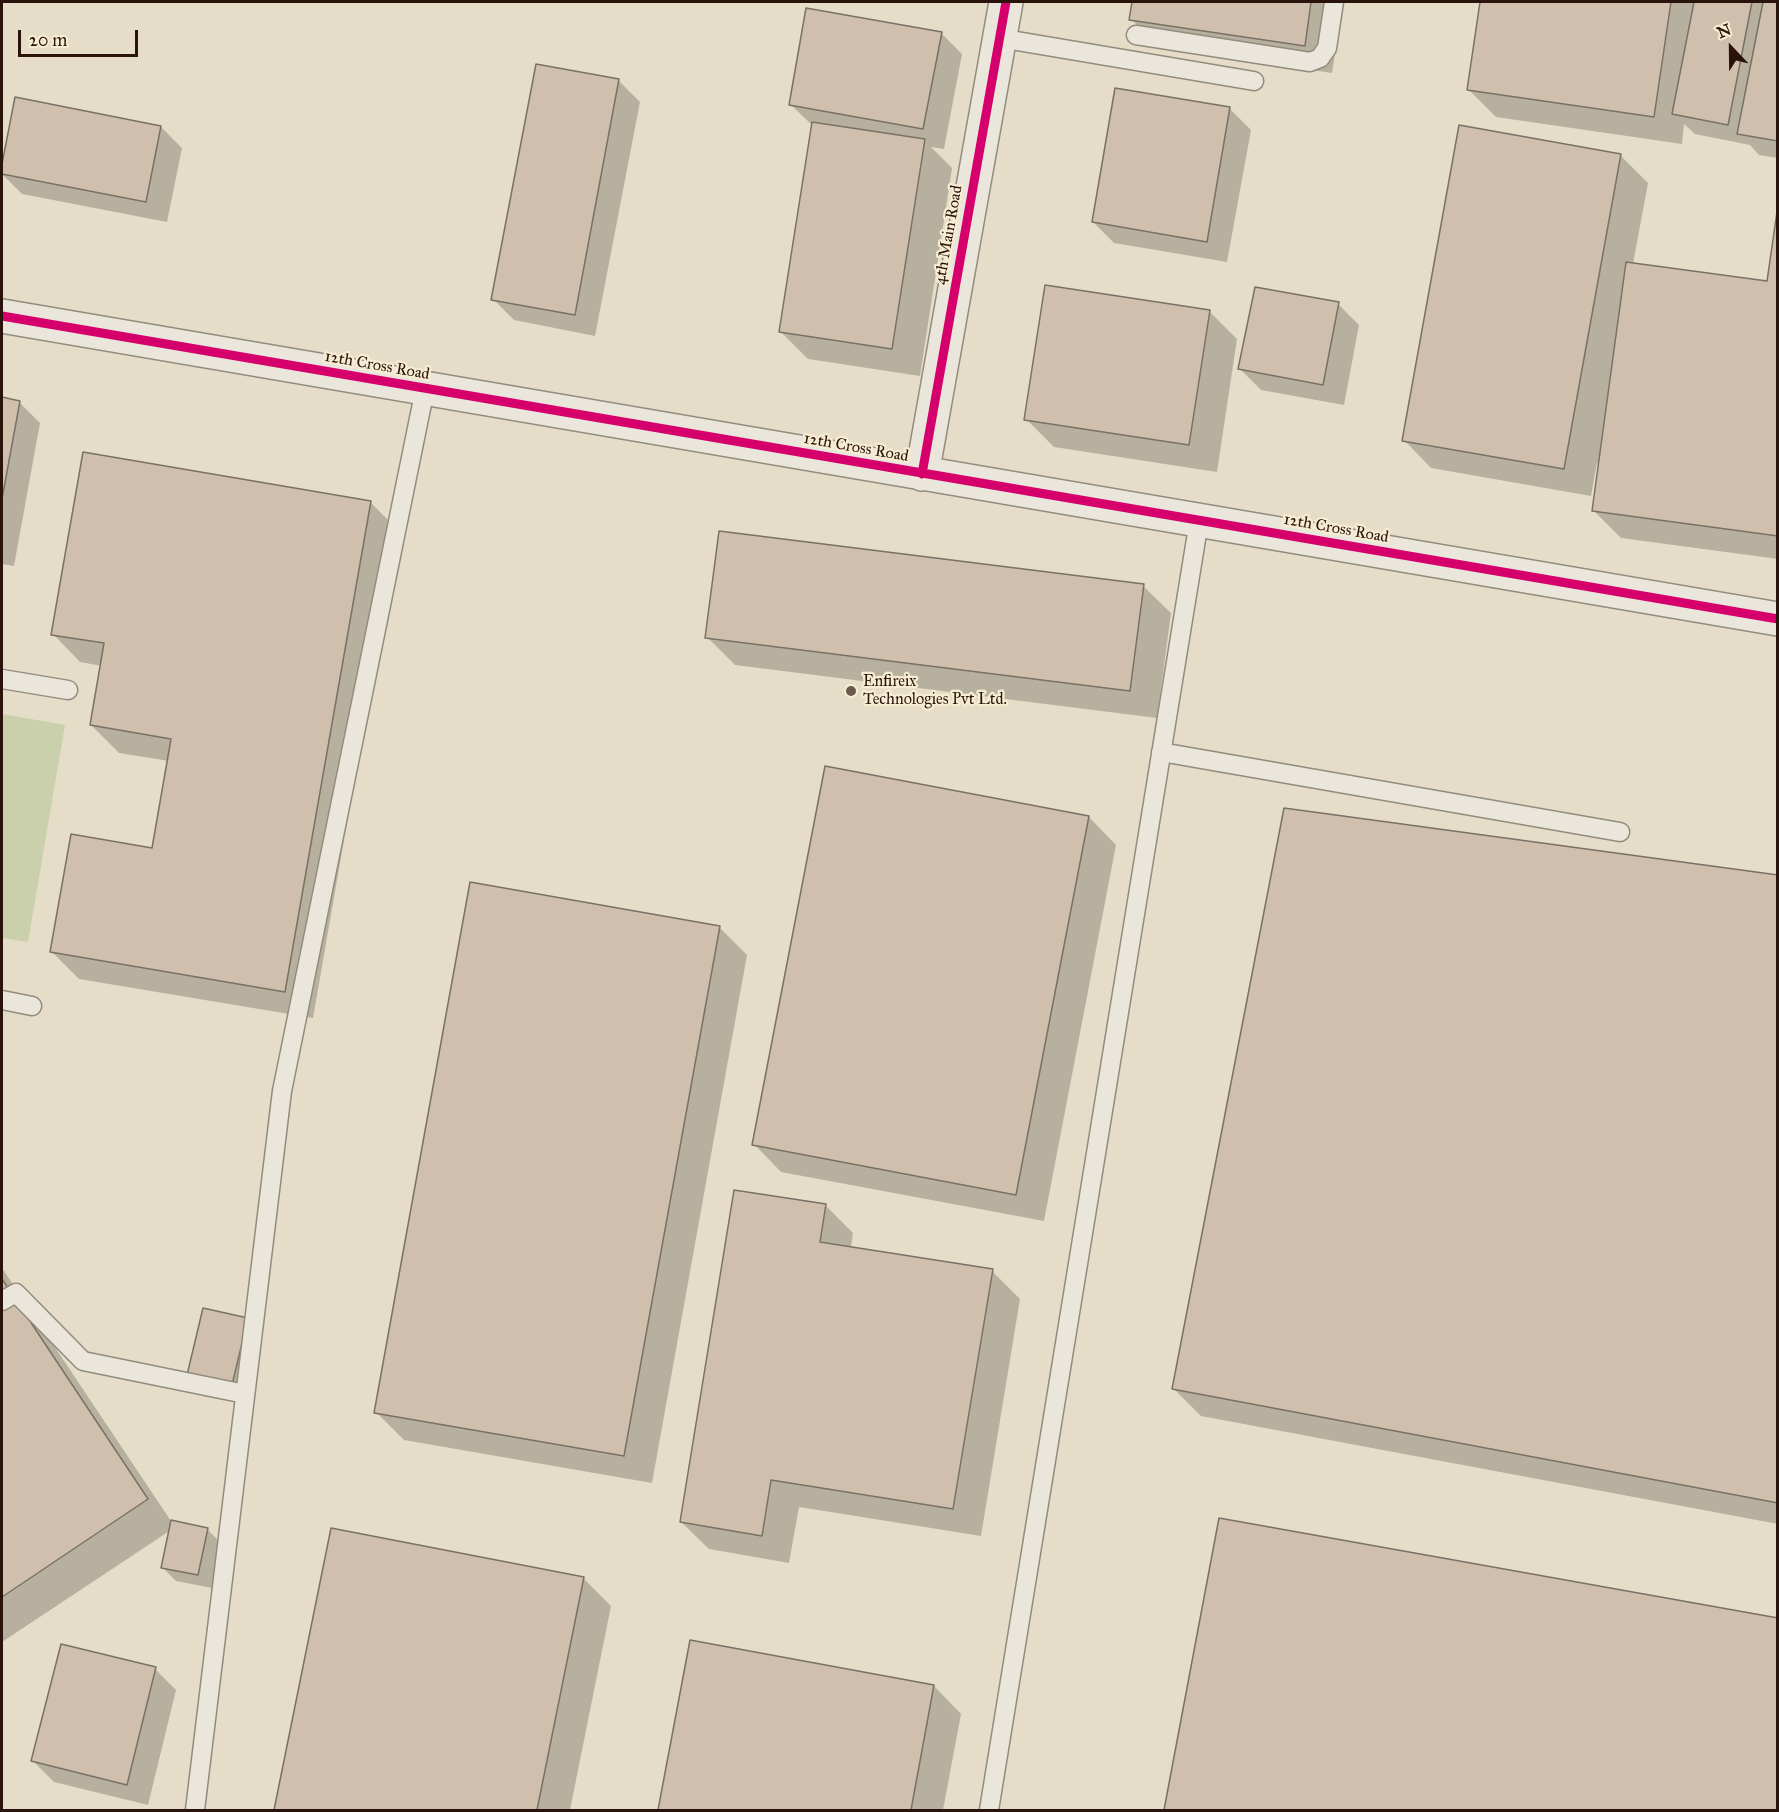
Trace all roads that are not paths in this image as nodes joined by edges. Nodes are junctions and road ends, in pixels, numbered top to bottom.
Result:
1 (1006, 2) edge
2 (1334, 2) edge
3 (1136, 35) dead end
4 (999, 38) junction
5 (1254, 81) dead end
6 (2, 316) edge
7 (425, 389) junction
8 (922, 474) junction
9 (1199, 521) junction
10 (1778, 619) edge
11 (2, 680) edge
12 (68, 690) dead end
13 (1161, 753) junction
14 (1620, 832) dead end
15 (2, 1000) edge
16 (32, 1006) dead end
17 (2, 1301) edge
18 (245, 1394) junction
19 (195, 1810) edge
20 (989, 1810) edge

1 - 4 street, 4th Main Road
2 - 3 lane
4 - 5 lane
4 - 8 street, 4th Main Road
6 - 7 street, 12th Cross Road
7 - 8 street, 12th Cross Road
7 - 18 lane
8 - 9 street, 12th Cross Road
9 - 10 street, 12th Cross Road
9 - 13 lane
11 - 12 lane
13 - 14 lane
13 - 20 lane
15 - 16 lane
17 - 18 lane
18 - 19 lane

